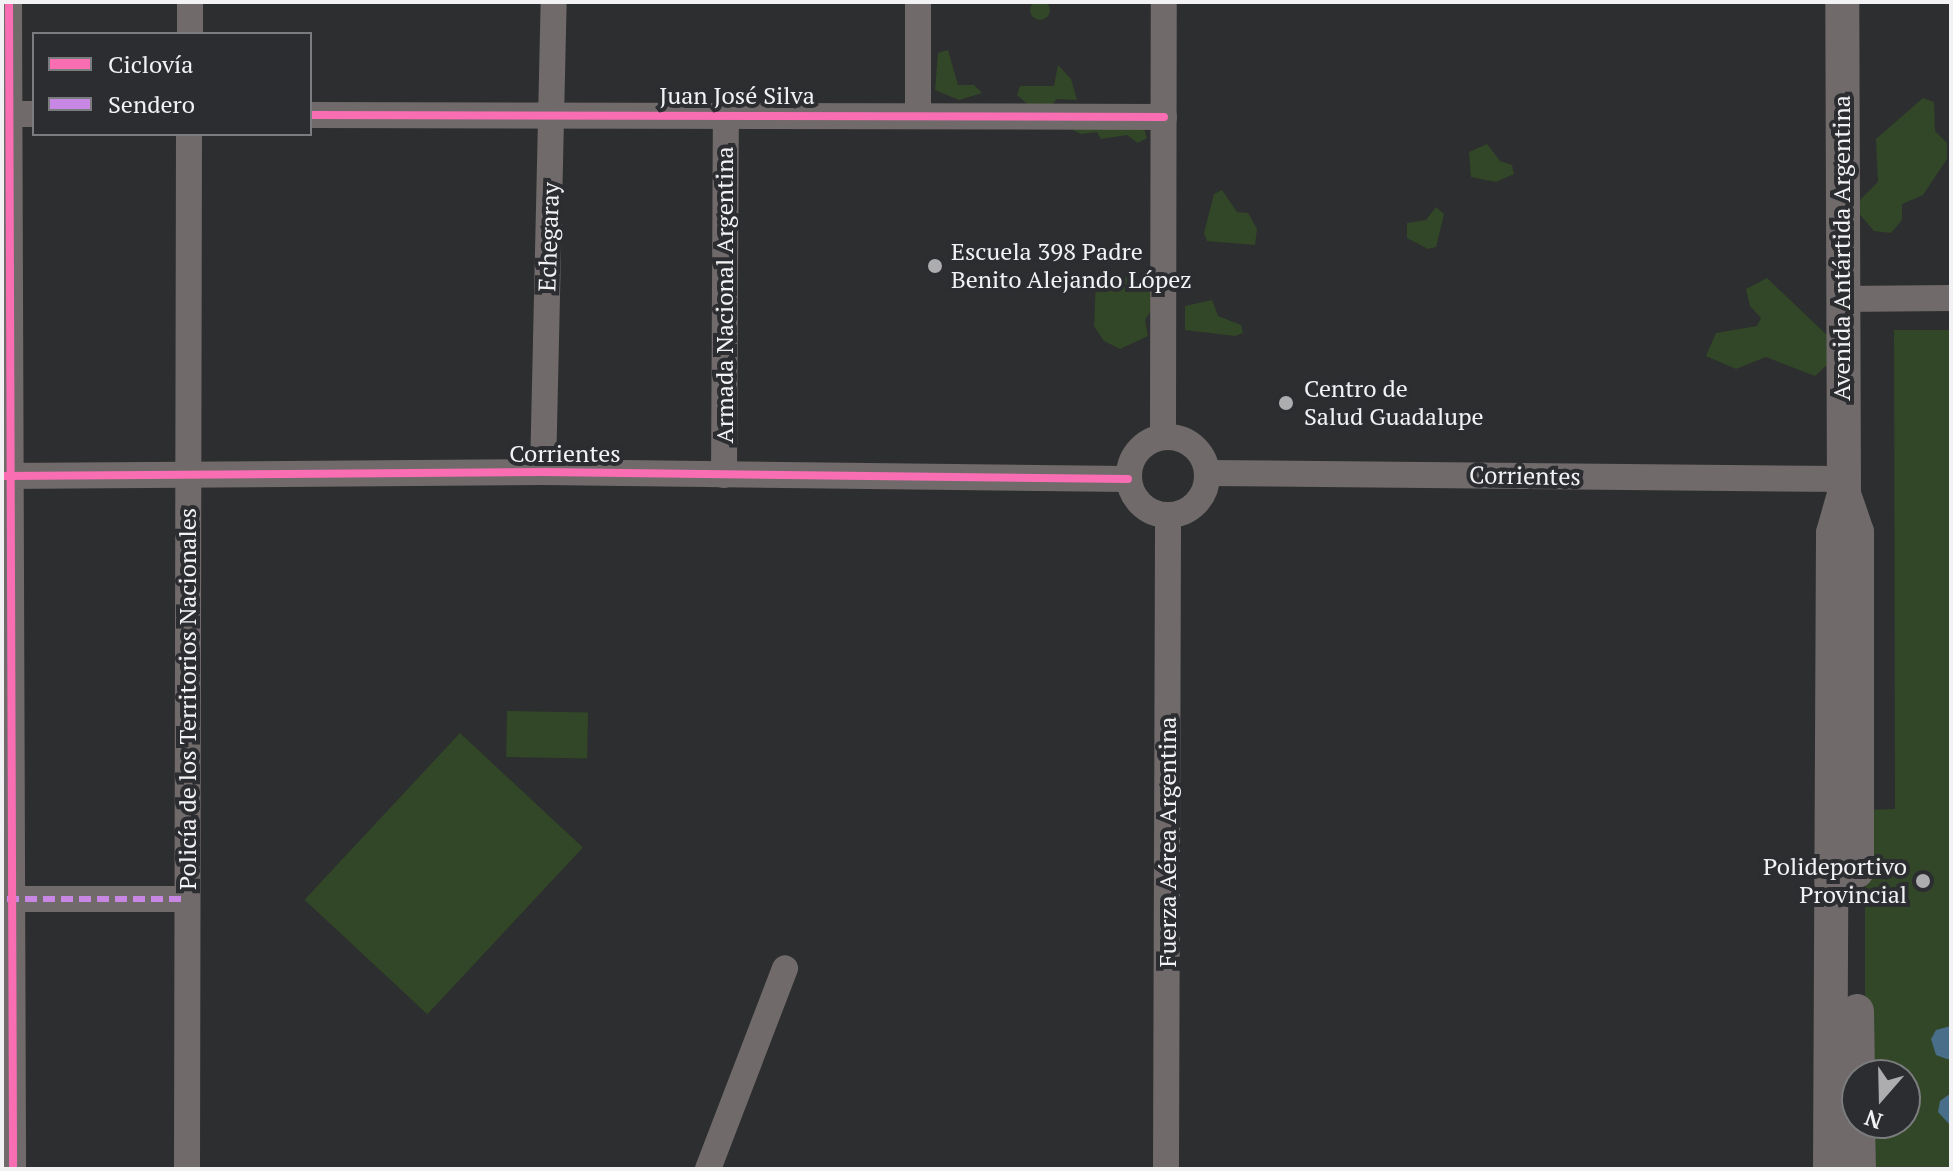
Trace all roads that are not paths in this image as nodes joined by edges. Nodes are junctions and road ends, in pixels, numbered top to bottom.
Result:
1 (9, 2) edge
2 (190, 2) edge
3 (554, 2) edge
4 (918, 2) edge
5 (1164, 2) edge
6 (1842, 2) edge
7 (190, 32) edge
8 (15, 114) edge
9 (312, 115) edge
10 (918, 115) junction
11 (552, 116) junction
12 (726, 116) junction
13 (1164, 117) junction
14 (189, 136) edge
15 (1951, 298) edge
16 (1841, 299) junction
17 (1163, 437) junction
18 (543, 472) junction
19 (1207, 473) junction
20 (724, 475) junction
21 (6, 476) edge
22 (188, 476) junction
23 (1128, 479) junction
24 (1844, 487) junction
25 (1168, 515) junction
26 (7, 899) edge
27 (187, 899) junction
28 (785, 968) dead end
29 (1858, 1059) edge
30 (1858, 1139) edge
31 (13, 1169) edge
32 (187, 1169) edge
33 (708, 1169) edge
34 (1166, 1169) edge
35 (1830, 1169) edge
36 (1859, 1169) edge

1 - 8 street
2 - 7 street
3 - 11 street, Echegaray
4 - 10 street
5 - 13 street
6 - 16 main road, Avenida Antártida Argentina
8 - 21 street
9 - 11 street, Juan José Silva
10 - 12 street, Juan José Silva
10 - 13 street, Juan José Silva
11 - 12 street, Juan José Silva
11 - 18 street, Echegaray
12 - 20 street, Armada Nacional Argentina
13 - 17 street
14 - 22 street, Policía de los Territorios Nacionales
15 - 16 street
16 - 24 main road, Avenida Antártida Argentina
17 - 19 street
17 - 23 street
18 - 20 street, Corrientes
18 - 22 street, Corrientes
19 - 24 street, Corrientes
19 - 25 street
20 - 23 street, Corrientes
21 - 22 street, Corrientes
21 - 26 street
22 - 27 street, Policía de los Territorios Nacionales
23 - 25 street
24 - 29 main road, Avenida Antártida Argentina
24 - 35 main road, Avenida Antártida Argentina
25 - 34 street, Fuerza Aérea Argentina
26 - 27 street
26 - 31 street
27 - 32 street, Policía de los Territorios Nacionales
28 - 33 street
30 - 36 main road

